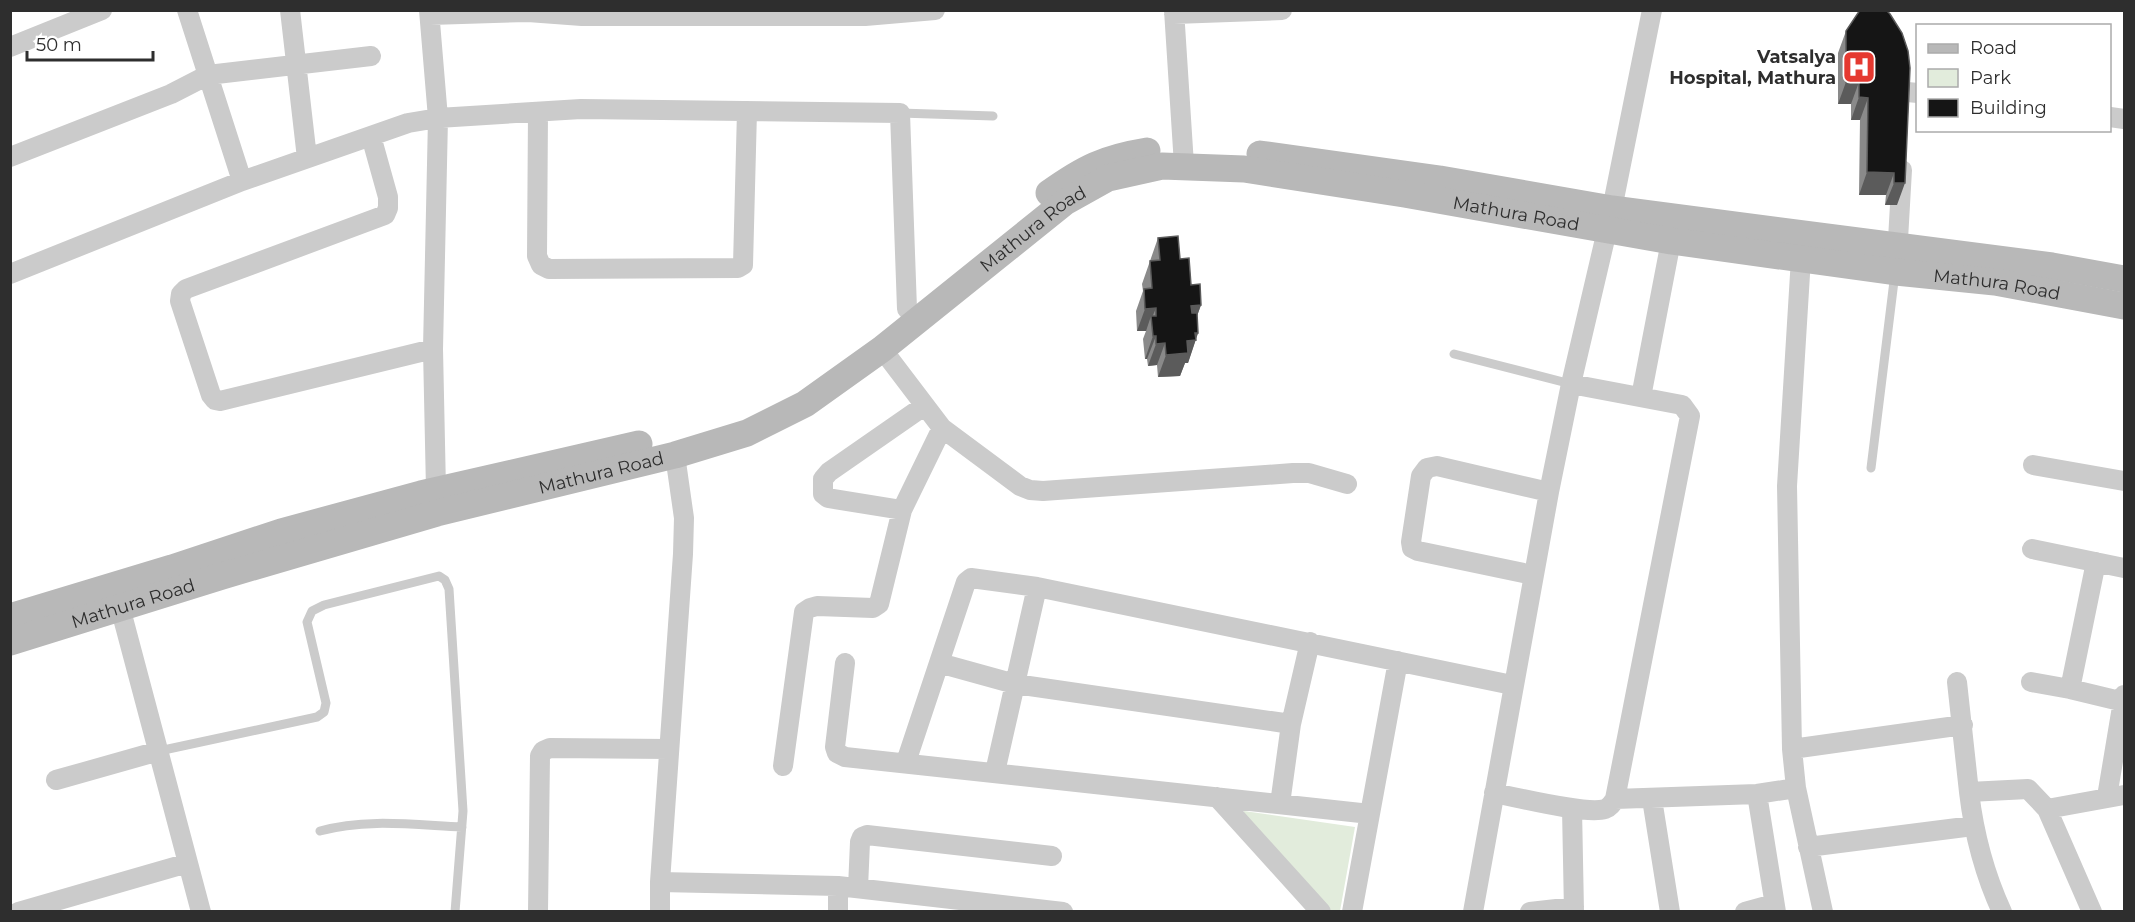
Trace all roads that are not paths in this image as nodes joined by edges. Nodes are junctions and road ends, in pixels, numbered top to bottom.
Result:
1 (102, 10) edge
2 (187, 10) edge
3 (290, 10) edge
4 (935, 10) edge
5 (1282, 10) edge
6 (1652, 10) edge
7 (1174, 12) edge
8 (430, 13) edge
9 (836, 13) edge
10 (10, 47) edge
11 (371, 56) dead end
12 (296, 64) junction
13 (208, 75) junction
14 (1910, 86) edge
15 (747, 111) junction
16 (538, 112) junction
17 (900, 113) junction
18 (993, 116) dead end
19 (1905, 116) edge
20 (438, 118) junction
21 (371, 136) junction
22 (1903, 151) edge
23 (1183, 156) junction
24 (10, 157) edge
25 (306, 158) junction
26 (242, 181) junction
27 (1609, 220) junction
28 (1671, 241) junction
29 (1801, 258) junction
30 (1896, 259) junction
31 (10, 274) edge
32 (2124, 279) edge
33 (2124, 306) edge
34 (907, 309) junction
35 (433, 349) junction
36 (882, 349) junction
37 (1454, 354) dead end
38 (1570, 384) junction
39 (1641, 397) junction
40 (924, 406) junction
41 (942, 428) junction
42 (675, 455) junction
43 (2033, 465) dead end
44 (1871, 468) dead end
45 (2124, 481) edge
46 (1347, 484) dead end
47 (436, 490) junction
48 (1549, 492) junction
49 (902, 510) junction
50 (2032, 549) dead end
51 (2096, 562) junction
52 (2124, 568) edge
53 (1533, 575) junction
54 (1037, 587) junction
55 (120, 608) junction
56 (10, 617) edge
57 (10, 642) edge
58 (1310, 642) junction
59 (1398, 661) junction
60 (845, 663) dead end
61 (939, 663) junction
62 (1957, 682) dead end
63 (2031, 682) dead end
64 (1015, 684) junction
65 (1512, 685) junction
66 (2070, 689) junction
67 (2124, 700) edge
68 (1292, 724) junction
69 (1963, 725) junction
70 (669, 749) junction
71 (1792, 749) junction
72 (159, 751) junction
73 (906, 762) junction
74 (783, 765) dead end
75 (995, 772) junction
76 (56, 780) dead end
77 (1796, 788) junction
78 (1969, 792) junction
79 (1494, 793) junction
80 (1757, 794) junction
81 (2116, 796) edge
82 (1217, 797) junction
83 (1652, 799) junction
84 (1615, 800) junction
85 (1280, 804) junction
86 (1572, 808) junction
87 (2048, 809) junction
88 (1370, 814) junction
89 (1973, 826) junction
90 (462, 827) junction
91 (320, 831) dead end
92 (1808, 847) junction
93 (1052, 856) dead end
94 (188, 863) junction
95 (660, 882) junction
96 (848, 887) junction
97 (1775, 908) edge
98 (1574, 909) edge
99 (18, 912) edge
100 (201, 912) edge
101 (455, 912) edge
102 (538, 912) edge
103 (660, 912) edge
104 (838, 912) edge
105 (1062, 912) edge
106 (1321, 912) edge
107 (1352, 912) edge
108 (1473, 912) edge
109 (1530, 912) edge
110 (1670, 912) edge
111 (1745, 912) edge
112 (1823, 912) edge
113 (2002, 912) edge
114 (2092, 912) edge

1 - 10 street
2 - 13 street
3 - 12 street
4 - 9 street
5 - 7 street
6 - 27 street
7 - 23 street
8 - 9 street
8 - 20 street
11 - 12 street
12 - 13 street
12 - 25 street
13 - 24 street
13 - 26 street
14 - 19 street
15 - 16 street
15 - 16 street
15 - 17 street
16 - 20 street
17 - 18 lane
17 - 34 street
20 - 21 street
20 - 35 street
21 - 25 street
21 - 35 street
22 - 30 street
23 - 27 main road, Mathura Road
23 - 34 main road, Mathura Road
23 - 36 main road, Mathura Road
25 - 26 street
26 - 31 street
27 - 28 main road, Mathura Road
27 - 30 main road, Mathura Road
27 - 38 street
28 - 29 main road, Mathura Road
28 - 39 street
29 - 30 main road, Mathura Road
29 - 71 street
30 - 32 main road, Mathura Road
30 - 33 main road, Mathura Road
30 - 44 lane
34 - 47 main road, Mathura Road
35 - 47 street
36 - 40 street
36 - 42 main road, Mathura Road
37 - 38 lane
38 - 39 street
38 - 48 street
39 - 84 street
40 - 41 street
40 - 49 street
41 - 46 street
41 - 49 street
42 - 55 main road, Mathura Road
42 - 70 street
43 - 45 street
47 - 56 main road, Mathura Road
48 - 53 street
48 - 53 street
49 - 74 street
50 - 51 street
51 - 52 street
51 - 66 street
53 - 65 street
54 - 58 street
54 - 61 street
54 - 64 street
55 - 57 main road, Mathura Road
55 - 72 street
58 - 59 street
58 - 68 street
59 - 65 street
59 - 88 street
60 - 73 street
61 - 64 street
61 - 73 street
62 - 69 street
63 - 66 street
64 - 68 street
64 - 75 street
65 - 79 street
66 - 67 street
67 - 81 street
68 - 85 street
69 - 71 street
69 - 78 street
70 - 95 street
70 - 102 street
71 - 77 street
72 - 76 street
72 - 90 lane
72 - 94 street
73 - 75 street
75 - 82 street
77 - 80 street
77 - 92 street
78 - 87 street
78 - 89 street
79 - 86 street
79 - 108 street
80 - 83 street
80 - 97 street
81 - 87 street
82 - 85 street
82 - 106 street
83 - 84 street
83 - 110 street
84 - 86 street
85 - 88 street
86 - 98 street
87 - 114 street
88 - 107 street
89 - 92 street
89 - 113 street
90 - 91 lane
90 - 101 lane
92 - 112 street
93 - 96 street
94 - 99 street
94 - 100 street
95 - 96 street
95 - 103 street
96 - 104 street
96 - 105 street
97 - 111 street
98 - 109 street

